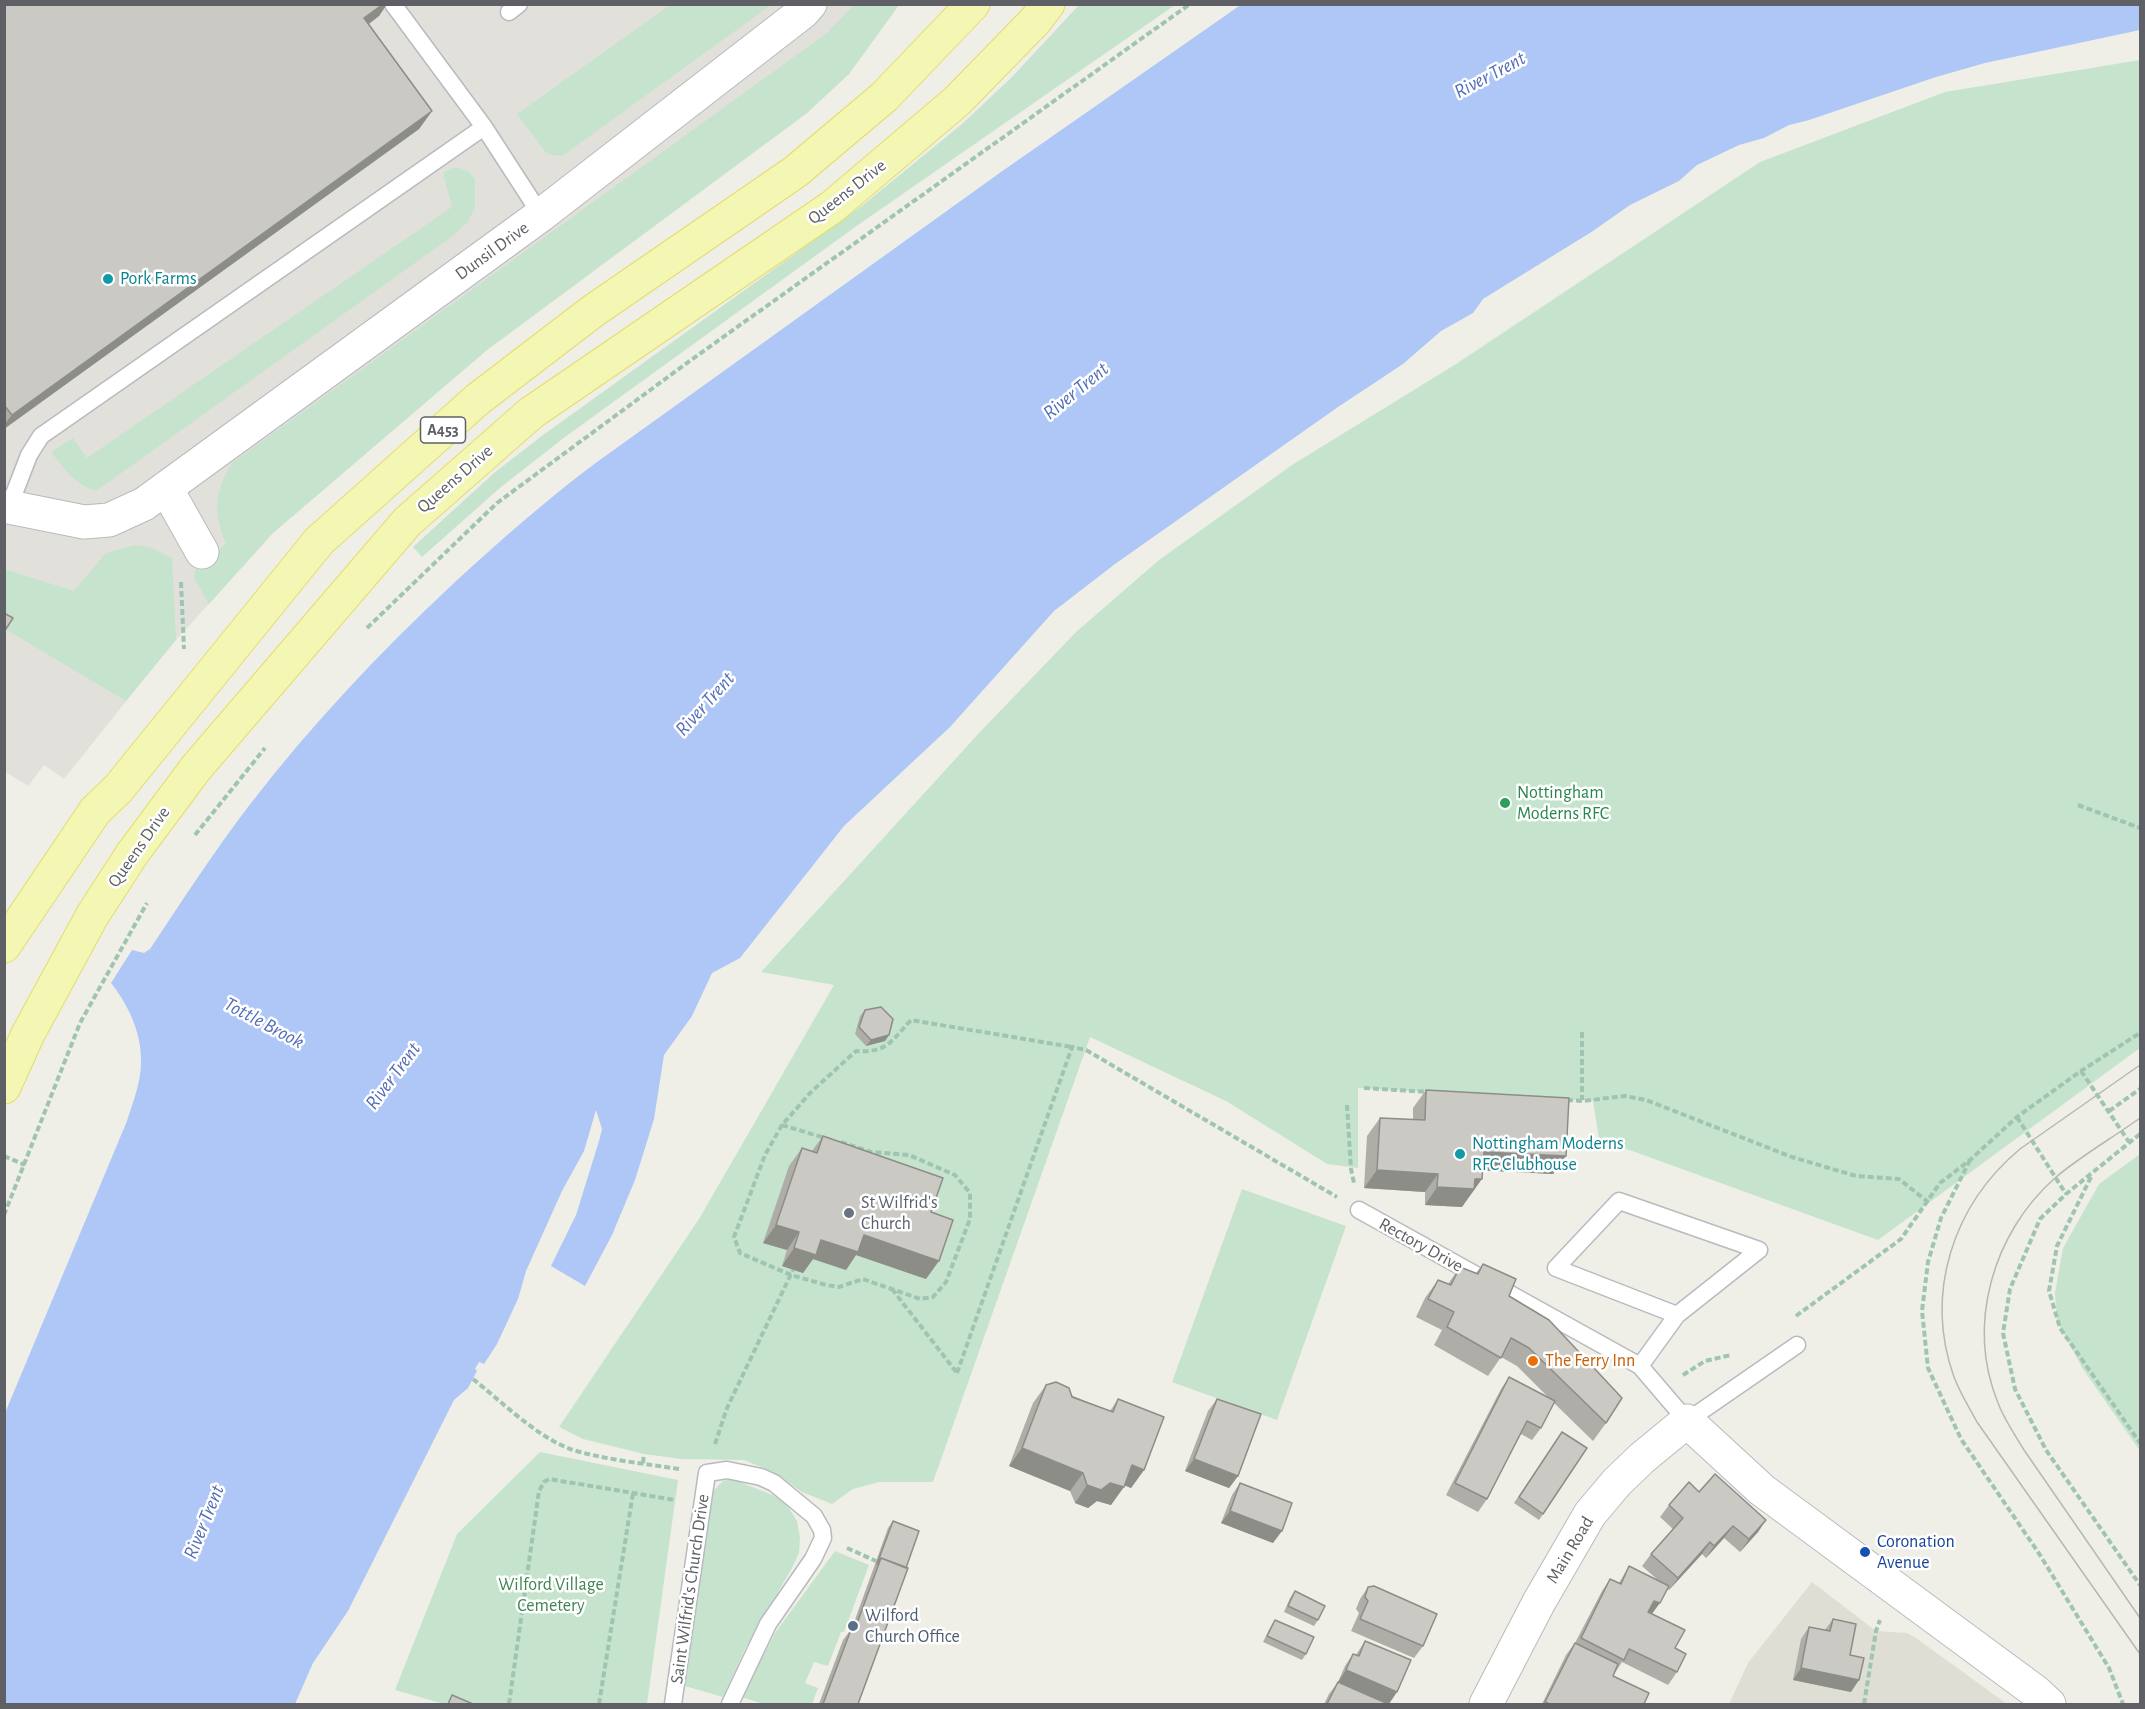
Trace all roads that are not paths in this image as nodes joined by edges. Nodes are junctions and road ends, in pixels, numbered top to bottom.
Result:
1 (393, 4) edge
2 (810, 4) edge
3 (973, 4) edge
4 (1048, 4) edge
5 (484, 127) junction
6 (541, 215) junction
7 (166, 488) junction
8 (6, 505) edge
9 (202, 552) road end
10 (4, 946) edge
11 (4, 1087) edge
12 (1359, 1210) road end
13 (1677, 1315) junction
14 (1797, 1345) dead end
15 (1640, 1366) junction
16 (1687, 1421) junction
17 (673, 1704) edge
18 (730, 1704) edge
19 (1486, 1704) edge
20 (2049, 1704) edge

1 - 5 lane
2 - 6 street, Dunsil Drive
3 - 10 main road, A453
4 - 11 main road, Queens Drive / A453
5 - 6 lane
5 - 8 lane
6 - 7 street, Dunsil Drive
7 - 8 street, Dunsil Drive
7 - 9 street
12 - 15 lane, Rectory Drive
13 - 13 lane
13 - 15 lane
14 - 16 lane
15 - 16 lane, Rectory Drive
16 - 19 street, Main Road
16 - 20 street
17 - 18 lane, Saint Wilfrid's Church Drive

